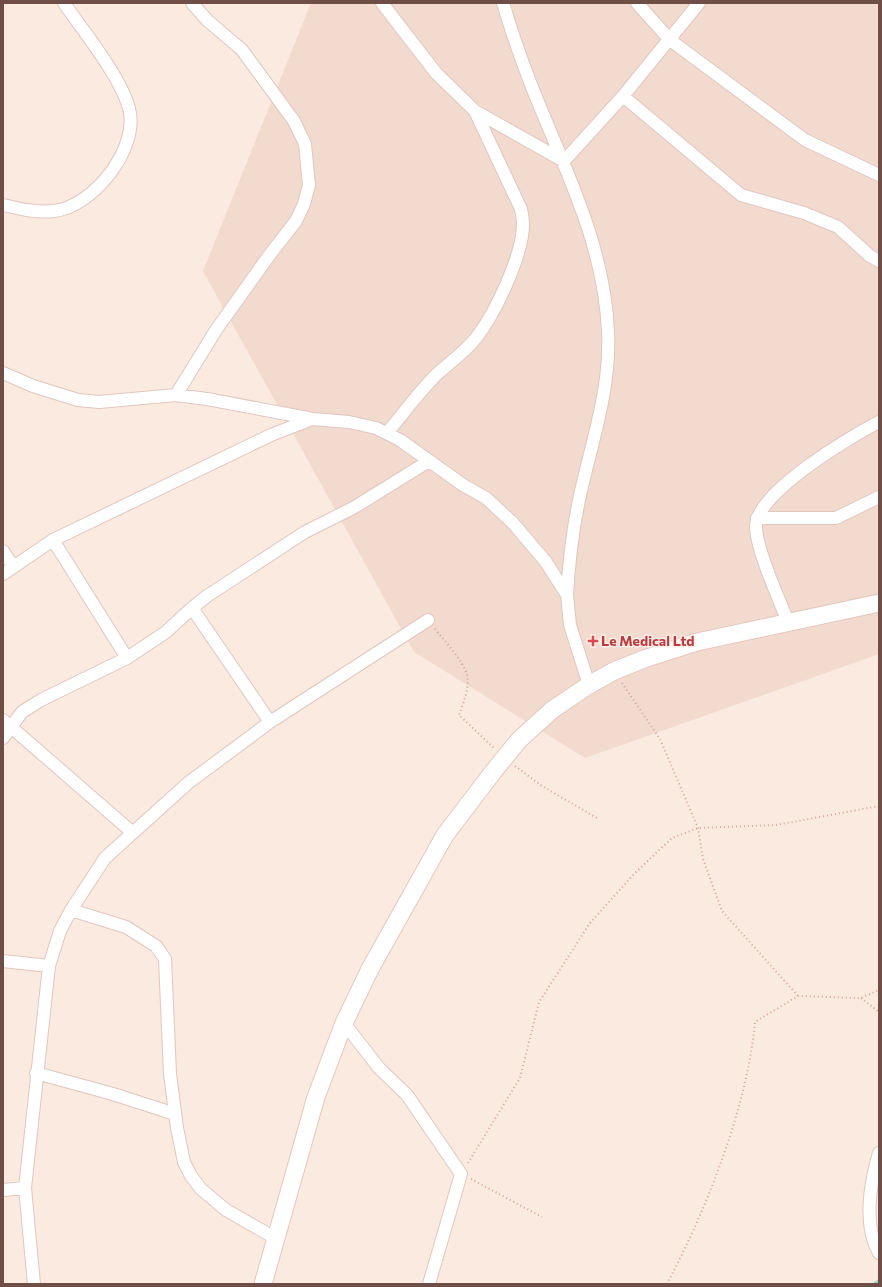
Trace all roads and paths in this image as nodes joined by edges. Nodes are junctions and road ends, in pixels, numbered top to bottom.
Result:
1 (64, 3) edge
2 (192, 3) edge
3 (382, 3) edge
4 (504, 3) edge
5 (637, 3) edge
6 (699, 3) edge
7 (670, 40) junction
8 (623, 96) junction
9 (475, 111) junction
10 (564, 161) junction
11 (879, 175) edge
12 (3, 205) edge
13 (879, 261) edge
14 (3, 373) edge
15 (176, 395) junction
16 (313, 419) junction
17 (879, 422) edge
18 (387, 434) junction
19 (429, 462) junction
20 (879, 497) edge
21 (757, 518) junction
22 (53, 540) junction
23 (3, 551) edge
24 (13, 566) junction
25 (3, 574) edge
26 (567, 595) junction
27 (879, 603) edge
28 (192, 608) junction
29 (428, 620) joint
30 (788, 622) junction
31 (127, 658) junction
32 (614, 671) junction
33 (589, 684) junction
34 (270, 722) junction
35 (7, 723) edge
36 (3, 738) edge
37 (504, 758) junction
38 (879, 806) edge
39 (597, 818) dead end
40 (698, 828) junction
41 (132, 832) junction
42 (71, 910) junction
43 (3, 961) edge
44 (49, 966) junction
45 (879, 990) edge
46 (798, 996) junction
47 (861, 998) junction
48 (879, 1012) edge
49 (344, 1023) junction
50 (36, 1073) junction
51 (175, 1114) junction
52 (879, 1153) edge
53 (461, 1174) junction
54 (25, 1188) junction
55 (3, 1190) edge
56 (542, 1217) dead end
57 (275, 1238) junction
58 (879, 1253) edge
59 (34, 1284) edge
60 (263, 1284) edge
61 (429, 1284) edge
62 (667, 1284) edge

1 - 12 street
2 - 15 street
3 - 9 street
4 - 10 street
5 - 7 street
6 - 7 street
7 - 8 street
7 - 11 street
8 - 10 street
8 - 13 street
9 - 10 street
9 - 18 street
10 - 26 street
14 - 15 street
15 - 16 street
16 - 18 street
16 - 22 street
17 - 21 street
18 - 19 street
19 - 26 street
19 - 28 street
20 - 21 street
21 - 30 street
22 - 24 street
22 - 31 street
23 - 24 street
24 - 25 street
26 - 33 street
27 - 30 main road
28 - 31 street
28 - 34 street
29 - 34 street
29 - 37 path
30 - 32 main road
31 - 35 street
32 - 33 main road
32 - 40 path
33 - 37 main road
34 - 41 street
35 - 36 street
35 - 41 street
37 - 39 path
37 - 49 main road
38 - 40 path
40 - 46 path
40 - 53 path
41 - 42 street
42 - 44 street
42 - 51 street
43 - 44 street
44 - 50 street
45 - 47 path
46 - 47 path
46 - 62 path
47 - 48 path
49 - 53 street
49 - 57 main road
50 - 51 street
50 - 54 street
51 - 57 street
52 - 58 street
53 - 56 path
53 - 61 street
54 - 55 street
54 - 59 street
57 - 60 main road

